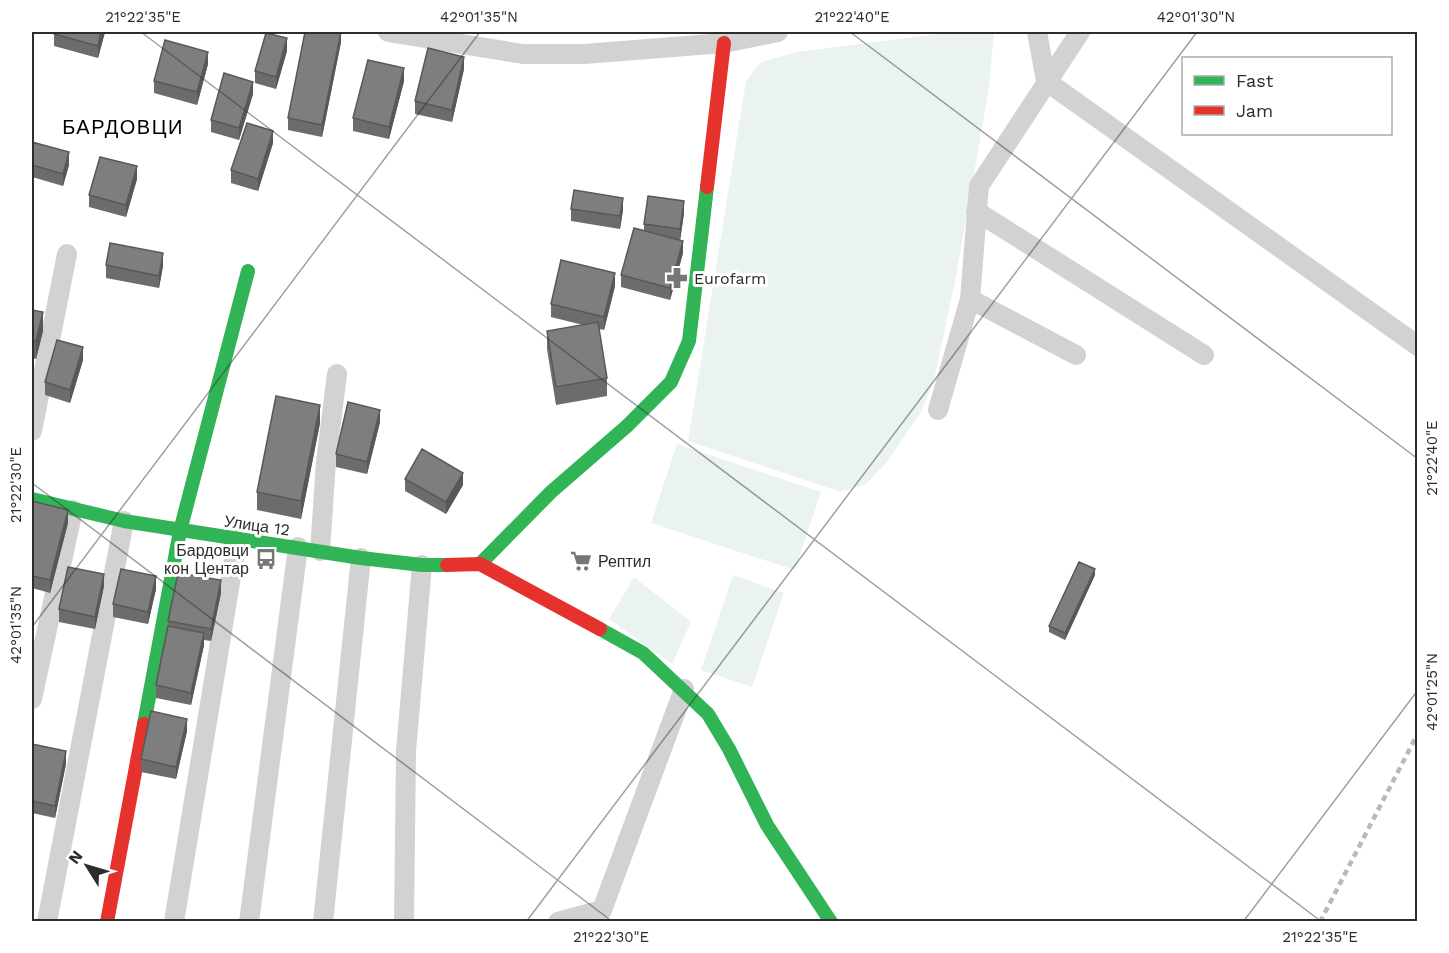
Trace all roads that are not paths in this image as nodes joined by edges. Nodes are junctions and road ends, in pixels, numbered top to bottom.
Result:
1 (388, 32) edge
2 (778, 32) edge
3 (1037, 32) edge
4 (1080, 32) edge
5 (724, 43) junction
6 (1046, 81) junction
7 (976, 211) junction
8 (68, 254) dead end
9 (248, 271) dead end
10 (970, 299) junction
11 (1418, 346) edge
12 (1204, 355) dead end
13 (1076, 356) dead end
14 (337, 374) dead end
15 (938, 410) dead end
16 (32, 432) edge
17 (32, 499) edge
18 (73, 510) junction
19 (124, 521) junction
20 (180, 531) junction
21 (237, 540) junction
22 (298, 547) junction
23 (320, 551) junction
24 (361, 558) junction
25 (480, 564) junction
26 (422, 565) junction
27 (684, 689) junction
28 (32, 699) edge
29 (47, 921) edge
30 (107, 921) edge
31 (174, 921) edge
32 (249, 921) edge
33 (323, 921) edge
34 (404, 921) edge
35 (558, 921) edge
36 (831, 921) edge

1 - 5 street
2 - 5 street
3 - 6 street
4 - 6 street
5 - 25 street
6 - 7 street
6 - 11 street
7 - 10 street
7 - 12 street
8 - 16 street
9 - 20 street
10 - 13 street
10 - 15 street
14 - 23 street
17 - 18 street, Улица 12
18 - 19 street, Улица 12
18 - 28 street
19 - 20 street, Улица 12
19 - 29 street
20 - 21 street, Улица 12
20 - 30 street
21 - 22 street, Улица 12
21 - 31 street
22 - 23 street, Улица 12
22 - 32 street
23 - 24 street, Улица 12
24 - 26 street, Улица 12
24 - 33 street
25 - 26 street, Улица 12
25 - 27 street
26 - 34 street
27 - 35 street
27 - 36 street

